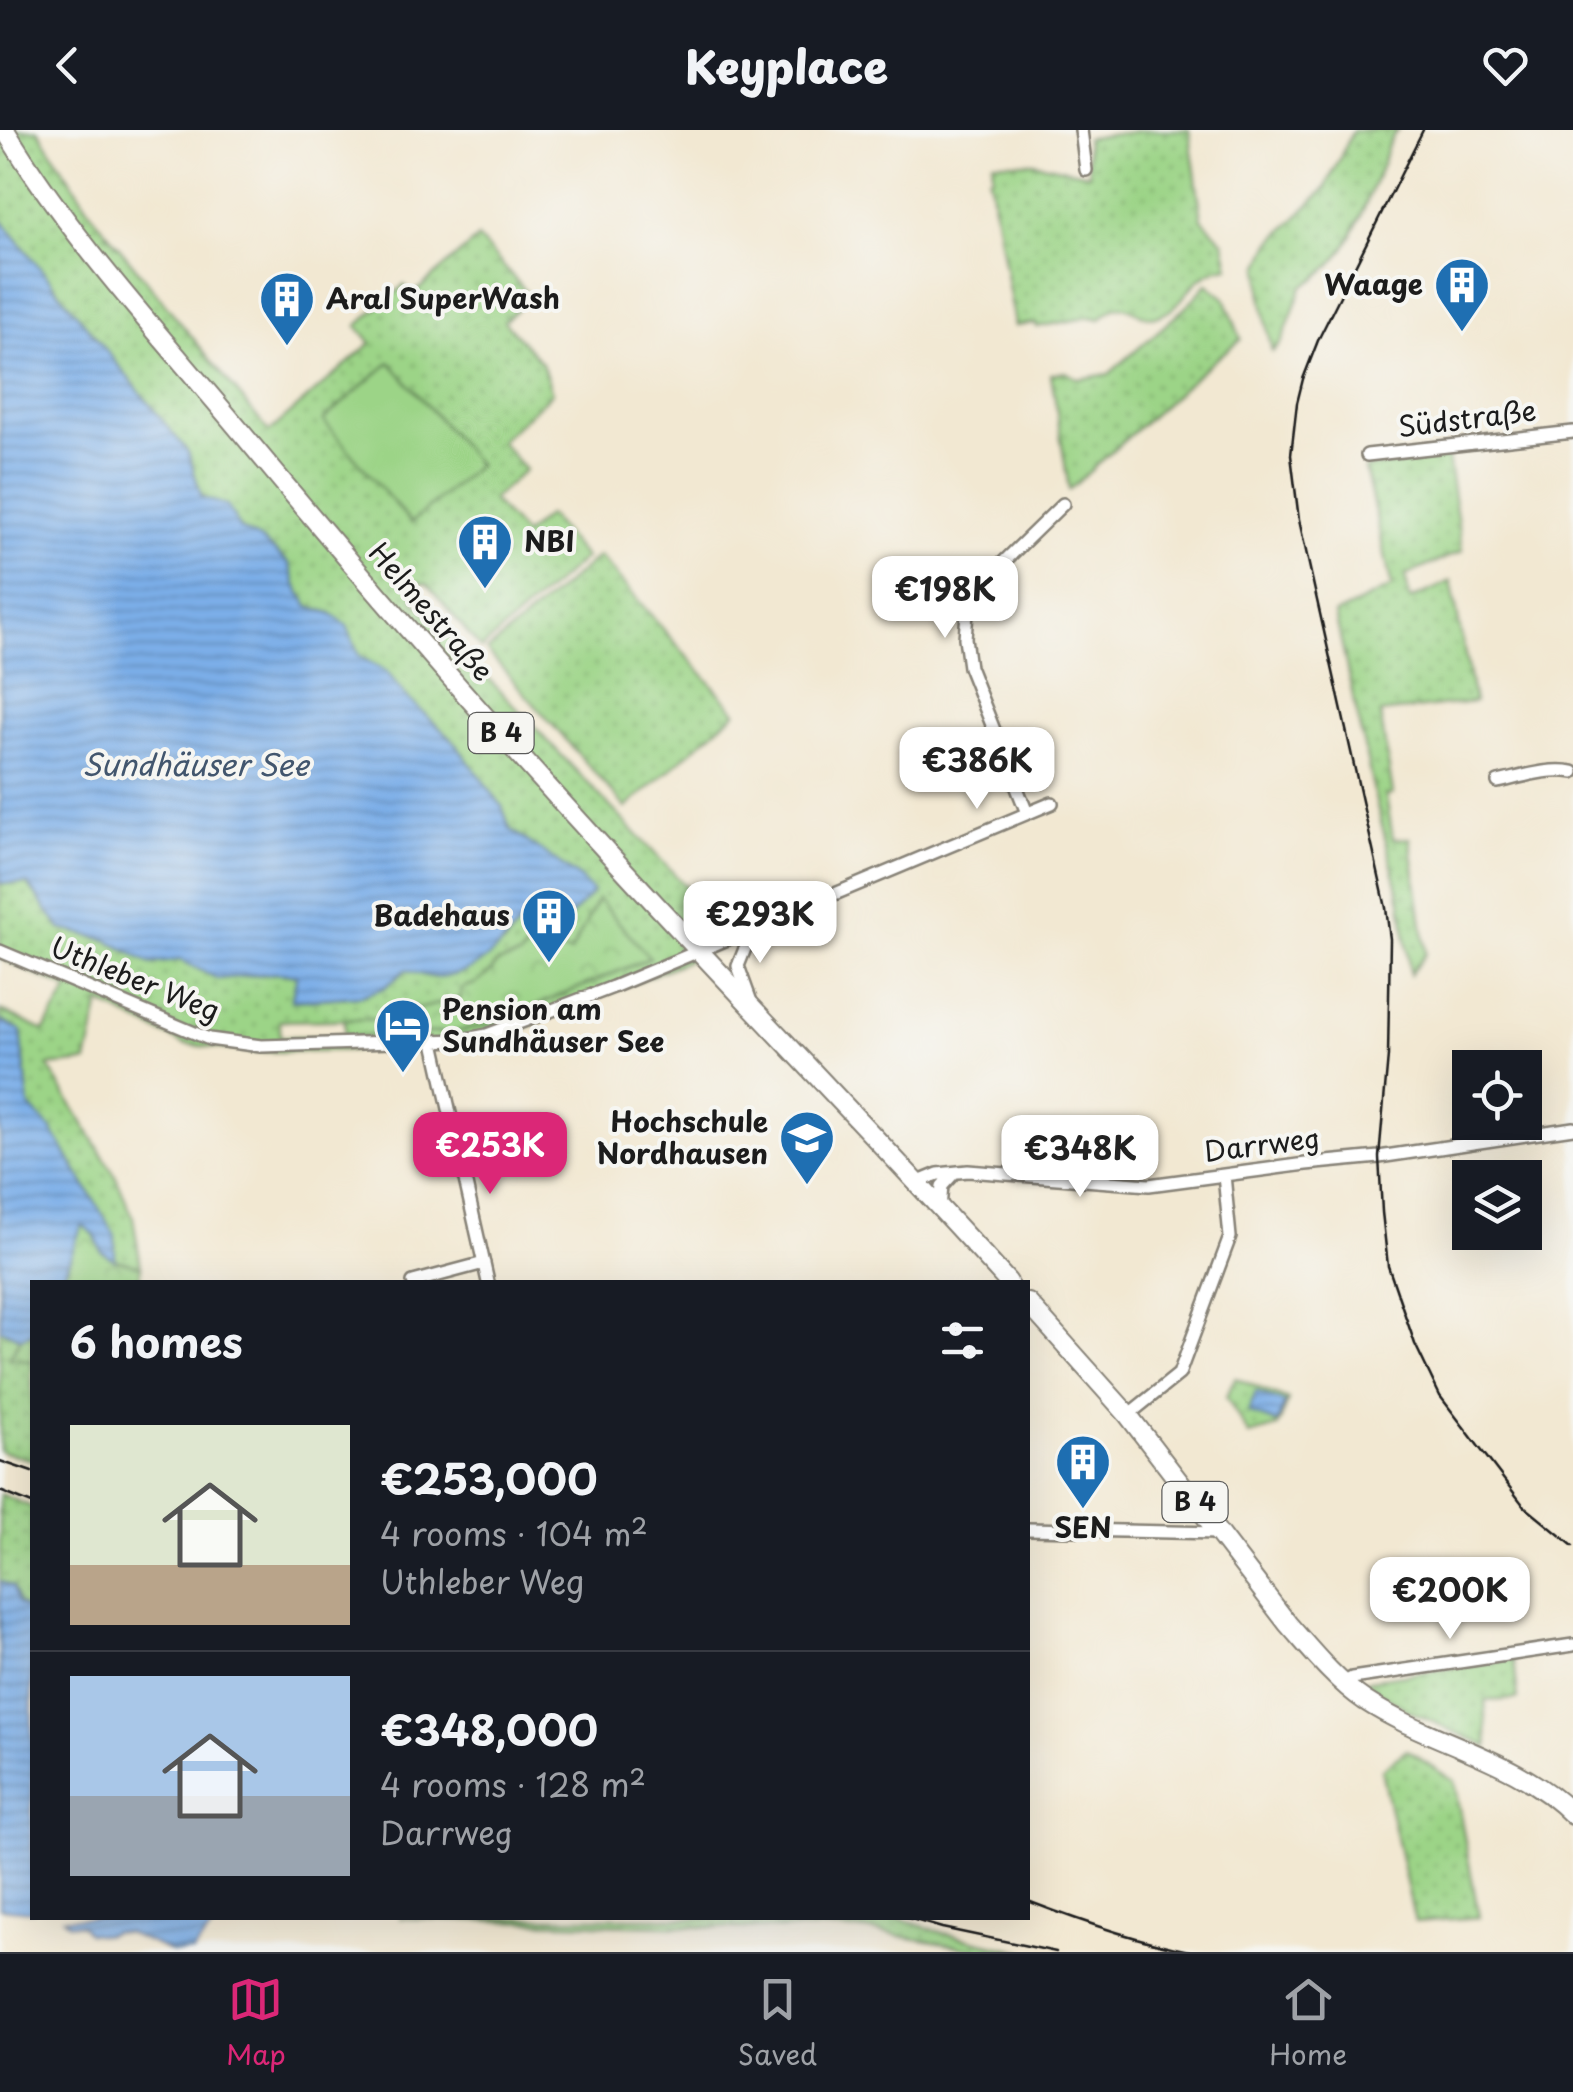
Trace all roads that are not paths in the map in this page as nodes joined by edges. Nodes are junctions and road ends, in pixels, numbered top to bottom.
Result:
1 (5, 130) edge
2 (1081, 130) edge
3 (1086, 170) dead end
4 (1573, 432) edge
5 (1367, 455) dead end
6 (1063, 504) dead end
7 (1573, 772) edge
8 (1498, 782) dead end
9 (1052, 803) dead end
10 (1027, 813) junction
11 (766, 923) junction
12 (0, 951) edge
13 (699, 951) junction
14 (753, 1007) junction
15 (434, 1042) junction
16 (1573, 1128) edge
17 (957, 1172) junction
18 (1224, 1175) junction
19 (916, 1183) junction
20 (940, 1208) junction
21 (484, 1262) junction
22 (420, 1280) edge
23 (488, 1280) edge
24 (1006, 1280) edge
25 (1030, 1305) edge
26 (1128, 1414) junction
27 (1030, 1529) edge
28 (1218, 1533) junction
29 (1573, 1644) edge
30 (1344, 1683) junction
31 (1573, 1815) edge

1 - 13 main road, Helmestraße / B 4
2 - 3 street
4 - 5 street, Südstraße
6 - 10 street
7 - 8 street
9 - 10 street, Uthleber Weg
10 - 11 street, Uthleber Weg
11 - 13 street, Uthleber Weg
11 - 14 street
12 - 15 street, Uthleber Weg
13 - 14 main road, Helmestraße / B 4
13 - 15 street, Uthleber Weg
14 - 19 main road, Helmestraße / B 4
15 - 21 street
16 - 18 street, Darrweg
17 - 18 street, Darrweg
17 - 19 street, Darrweg
17 - 20 street
18 - 26 street
19 - 20 main road, Helmestraße / B 4
20 - 24 main road, Helmestraße / B 4
21 - 22 street
21 - 23 street
25 - 26 main road, B 4
26 - 28 main road, B 4
27 - 28 street
28 - 30 main road, B 4
29 - 30 street
30 - 31 main road, B 4

